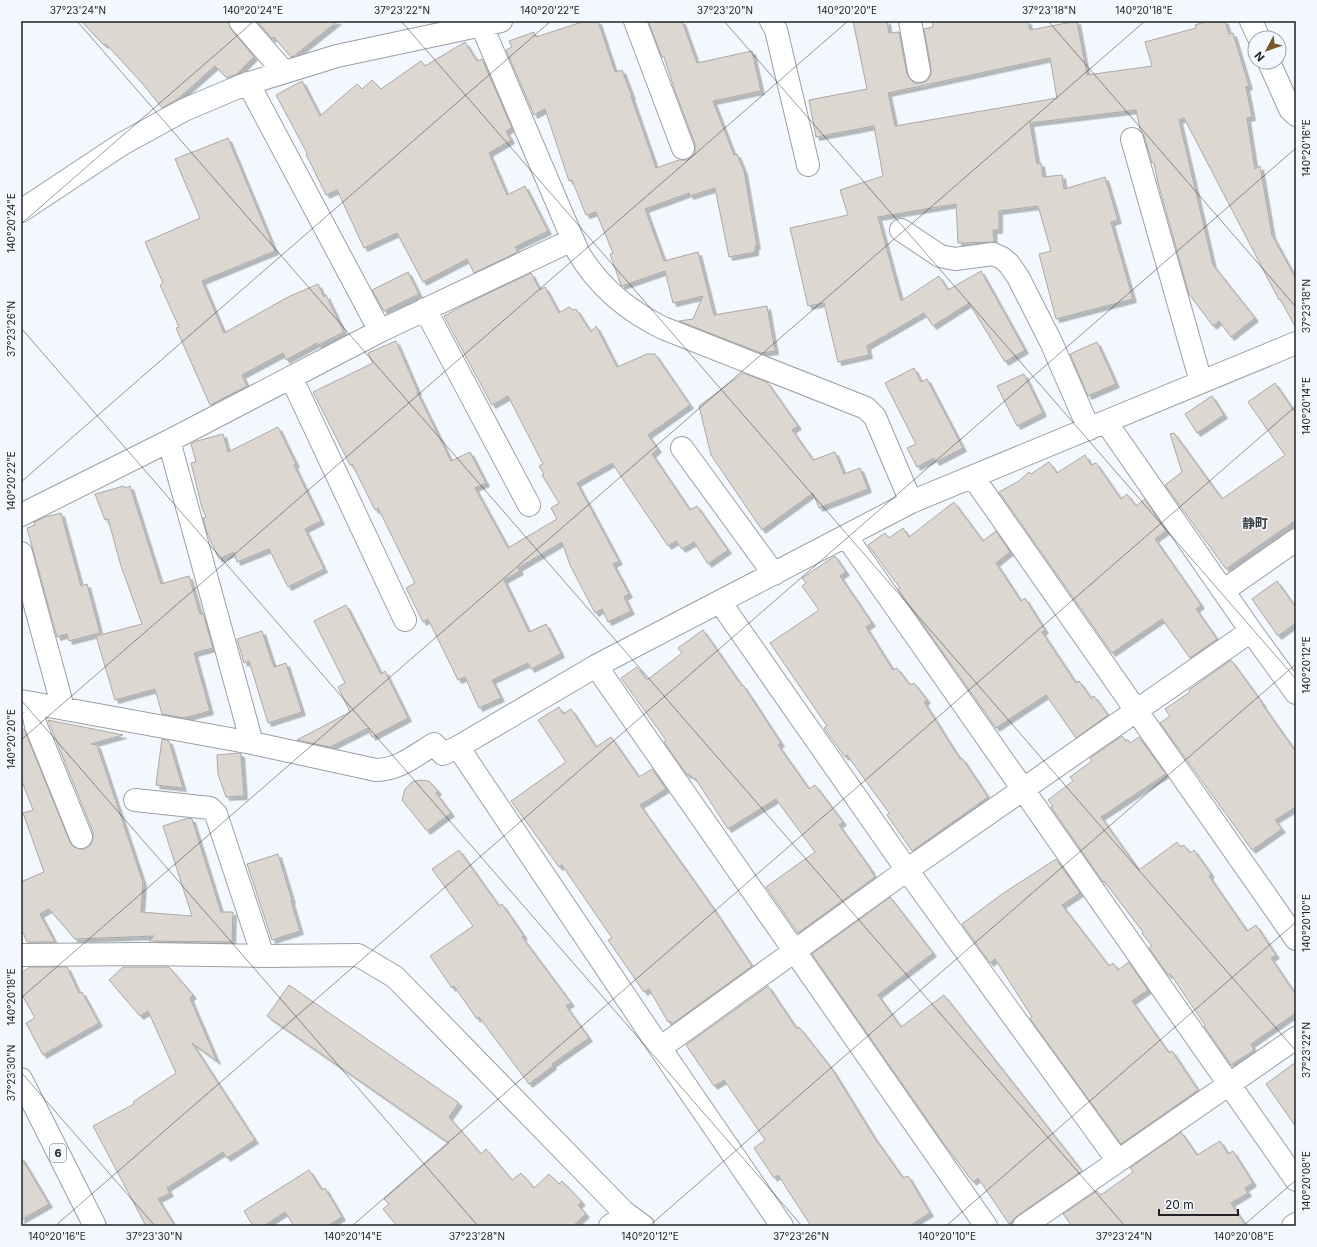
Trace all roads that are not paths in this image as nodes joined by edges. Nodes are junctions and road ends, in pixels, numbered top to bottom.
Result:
1 (635, 21) edge
2 (771, 21) edge
3 (910, 21) edge
4 (242, 22) edge
5 (492, 23) edge
6 (1273, 70) edge
7 (919, 71) dead end
8 (284, 72) junction
9 (248, 84) junction
10 (1296, 115) edge
11 (1132, 139) dead end
12 (683, 148) dead end
13 (808, 165) dead end
14 (21, 211) edge
15 (902, 230) dead end
16 (572, 240) junction
17 (425, 309) junction
18 (380, 331) junction
19 (1296, 343) edge
20 (291, 377) junction
21 (1201, 382) junction
22 (1098, 425) junction
23 (169, 441) junction
24 (682, 448) dead end
25 (973, 477) junction
26 (911, 502) junction
27 (529, 505) dead end
28 (21, 515) edge
29 (846, 536) junction
30 (1296, 540) edge
31 (21, 553) edge
32 (774, 574) junction
33 (1223, 591) junction
34 (720, 602) junction
35 (405, 620) dead end
36 (1251, 631) junction
37 (596, 666) junction
38 (1296, 693) edge
39 (26, 702) edge
40 (62, 708) junction
41 (1137, 710) junction
42 (252, 743) junction
43 (458, 746) junction
44 (1022, 790) junction
45 (135, 800) dead end
46 (82, 837) dead end
47 (907, 870) junction
48 (1296, 939) edge
49 (794, 952) junction
50 (21, 955) edge
51 (263, 956) junction
52 (1296, 1038) edge
53 (660, 1048) junction
54 (21, 1079) edge
55 (1230, 1084) junction
56 (1118, 1161) junction
57 (1296, 1180) edge
58 (626, 1222) edge
59 (1296, 1224) edge
60 (95, 1226) edge
61 (782, 1226) edge
62 (986, 1226) edge
63 (1024, 1226) edge
64 (1293, 1226) edge

1 - 12 street
2 - 13 street
3 - 7 street
4 - 8 street
5 - 8 street
5 - 16 street
6 - 10 street
8 - 9 street
9 - 14 street
9 - 18 street
11 - 21 street
15 - 22 street
16 - 17 street
16 - 26 street
17 - 18 street
17 - 27 street
18 - 20 street
19 - 21 street
20 - 23 street
20 - 35 street
21 - 22 street
22 - 25 street
22 - 33 street
23 - 28 street
23 - 42 street
24 - 32 street
25 - 26 street
25 - 41 street
26 - 29 street
29 - 32 street
29 - 44 street
30 - 33 street
31 - 40 street
32 - 34 street
33 - 36 street
34 - 37 street
34 - 47 street
36 - 38 street
36 - 41 street
37 - 43 street
37 - 49 street
39 - 40 street
39 - 46 street
40 - 42 street
41 - 44 street
41 - 48 street
42 - 43 street
43 - 53 street
44 - 47 street
44 - 55 street
45 - 51 street
47 - 49 street
47 - 56 street
49 - 53 street
49 - 62 street
50 - 51 street
51 - 58 street
52 - 55 street
53 - 61 street
54 - 60 street, 6
55 - 56 street
55 - 57 street
56 - 63 street
59 - 64 street

